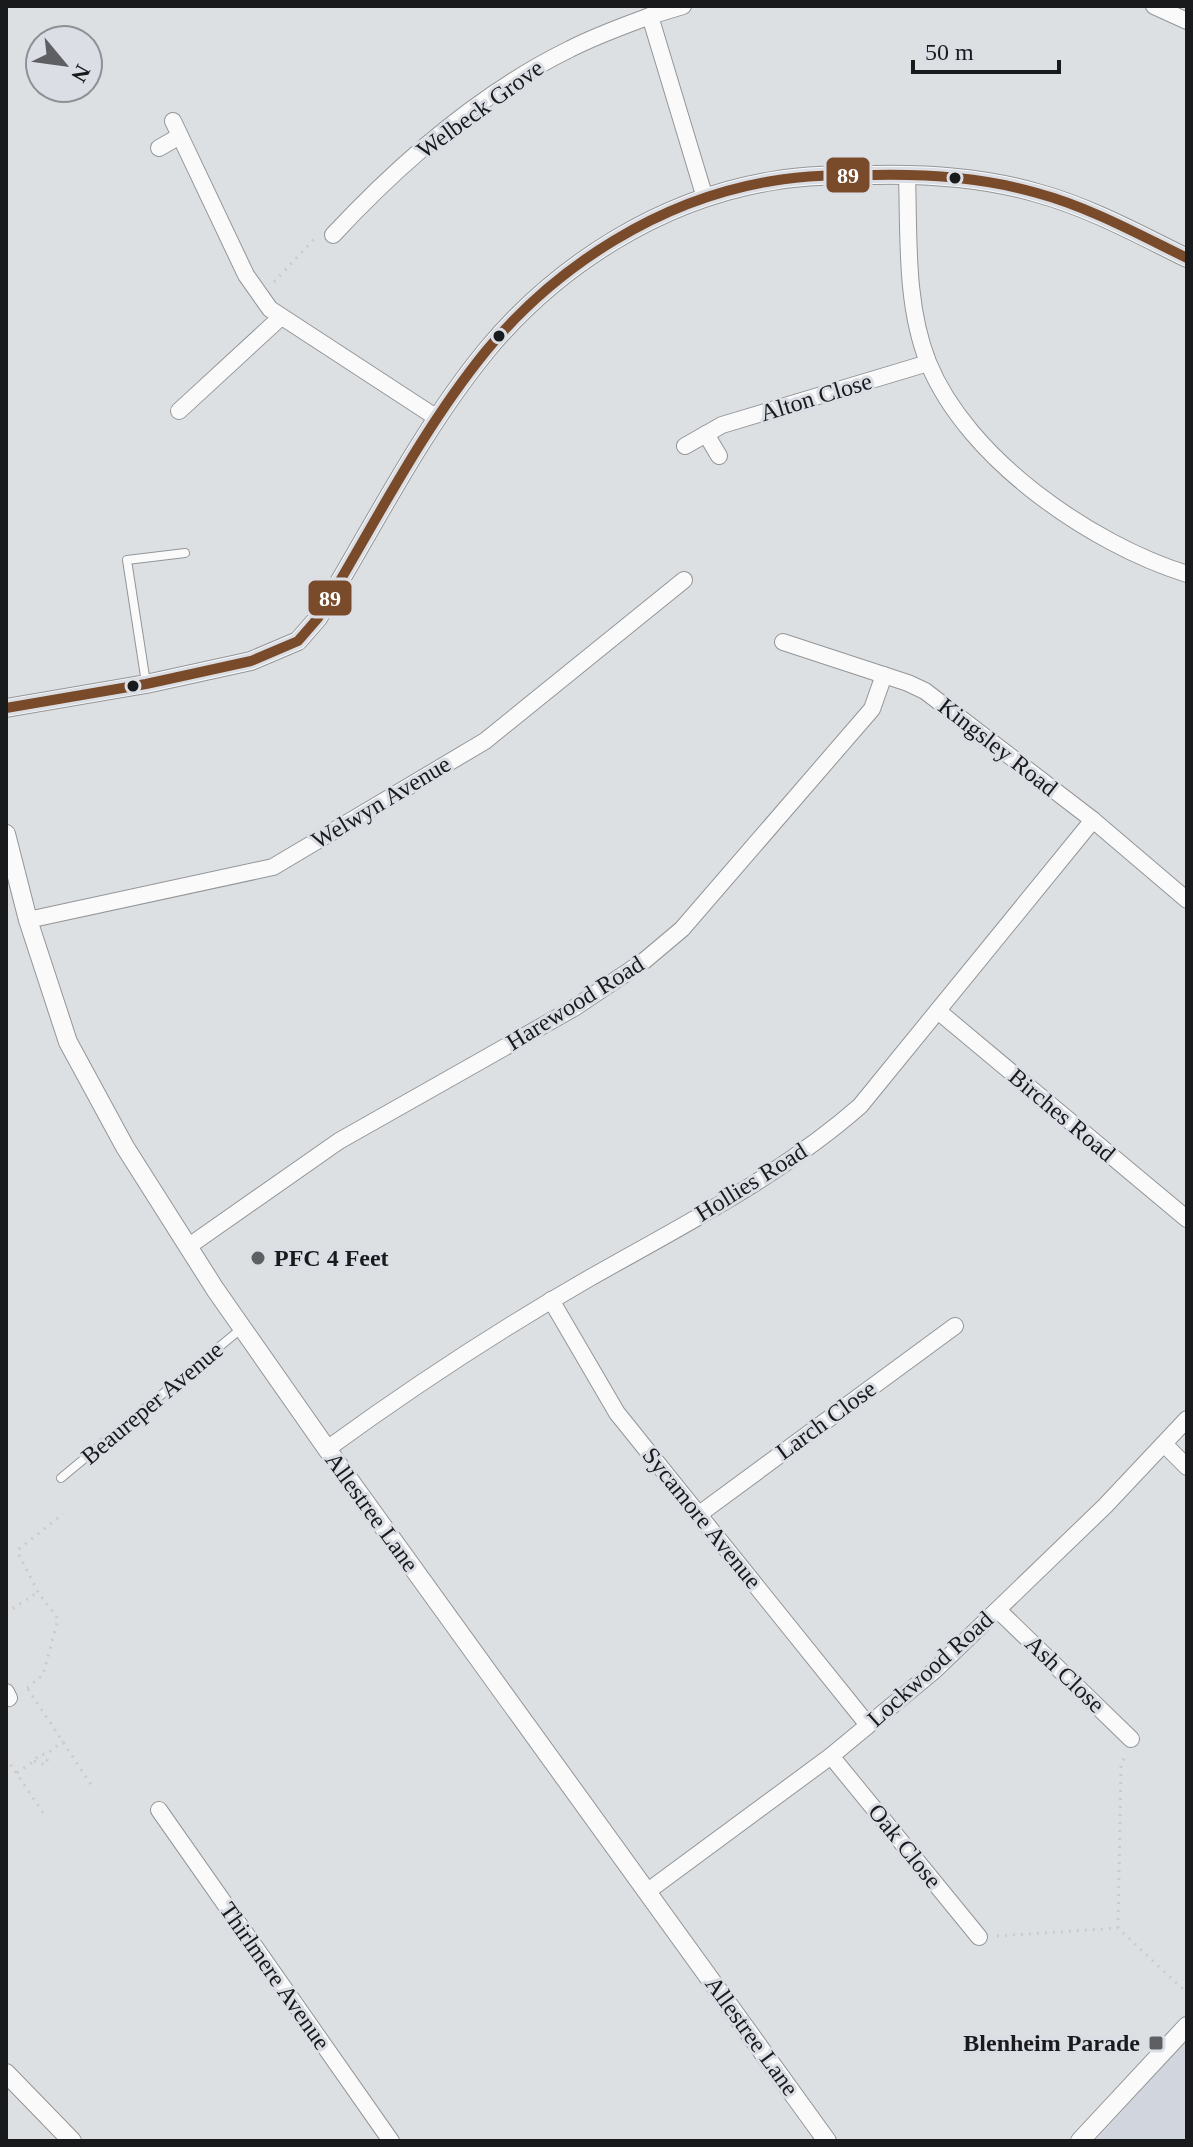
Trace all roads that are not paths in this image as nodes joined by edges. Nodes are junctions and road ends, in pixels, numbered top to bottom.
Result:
1 (683, 6) edge
2 (1154, 6) edge
3 (650, 16) junction
4 (1187, 21) edge
5 (159, 148) dead end
6 (907, 175) junction
7 (705, 198) junction
8 (333, 235) road end
9 (1187, 258) edge
10 (281, 317) junction
11 (928, 363) junction
12 (179, 411) dead end
13 (437, 418) junction
14 (706, 434) junction
15 (685, 446) dead end
16 (719, 456) dead end
17 (185, 553) dead end
18 (1187, 574) edge
19 (684, 580) dead end
20 (783, 642) dead end
21 (884, 675) junction
22 (146, 684) junction
23 (6, 708) edge
24 (1093, 820) junction
25 (6, 834) edge
26 (1187, 900) edge
27 (28, 920) junction
28 (938, 1011) junction
29 (1187, 1219) edge
30 (189, 1246) junction
31 (551, 1300) junction
32 (955, 1326) dead end
33 (243, 1328) junction
34 (1187, 1419) edge
35 (1164, 1444) junction
36 (327, 1449) junction
37 (1187, 1467) edge
38 (61, 1478) dead end
39 (698, 1515) junction
40 (998, 1610) junction
41 (868, 1725) junction
42 (1131, 1739) road end
43 (831, 1756) junction
44 (159, 1810) dead end
45 (648, 1891) junction
46 (979, 1937) road end
47 (1184, 2036) edge
48 (6, 2073) edge
49 (72, 2141) edge
50 (391, 2141) edge
51 (827, 2141) edge
52 (1080, 2141) edge

1 - 3 street, Welbeck Grove
2 - 4 street
3 - 7 street
3 - 8 street, Welbeck Grove
5 - 10 street
6 - 7 street
6 - 9 street
6 - 11 street
7 - 13 street
10 - 12 street
10 - 13 street
11 - 14 street, Alton Close
11 - 18 street
13 - 22 street
14 - 15 street, Alton Close
14 - 16 street
17 - 22 lane
19 - 27 street, Welwyn Avenue
20 - 21 street, Kingsley Road
21 - 24 street, Kingsley Road
21 - 30 street, Harewood Road
22 - 23 street
24 - 26 street, Kingsley Road
24 - 28 street, Hollies Road
25 - 27 street, Allestree Lane
27 - 30 street, Allestree Lane
28 - 29 street, Birches Road
28 - 31 street, Hollies Road
30 - 33 street, Allestree Lane
31 - 36 street, Hollies Road
31 - 39 street, Sycamore Avenue
32 - 39 street, Larch Close
33 - 36 street, Allestree Lane
33 - 38 lane, Beaureper Avenue
34 - 35 street, Lockwood Road
35 - 37 street
35 - 40 street, Lockwood Road
36 - 45 street, Allestree Lane
39 - 41 street, Sycamore Avenue
40 - 41 street, Lockwood Road
40 - 42 street, Ash Close
41 - 43 street, Lockwood Road
43 - 45 street, Lockwood Road
43 - 46 street, Oak Close
44 - 50 street, Thirlmere Avenue
45 - 51 street, Allestree Lane
47 - 52 street
48 - 49 street

